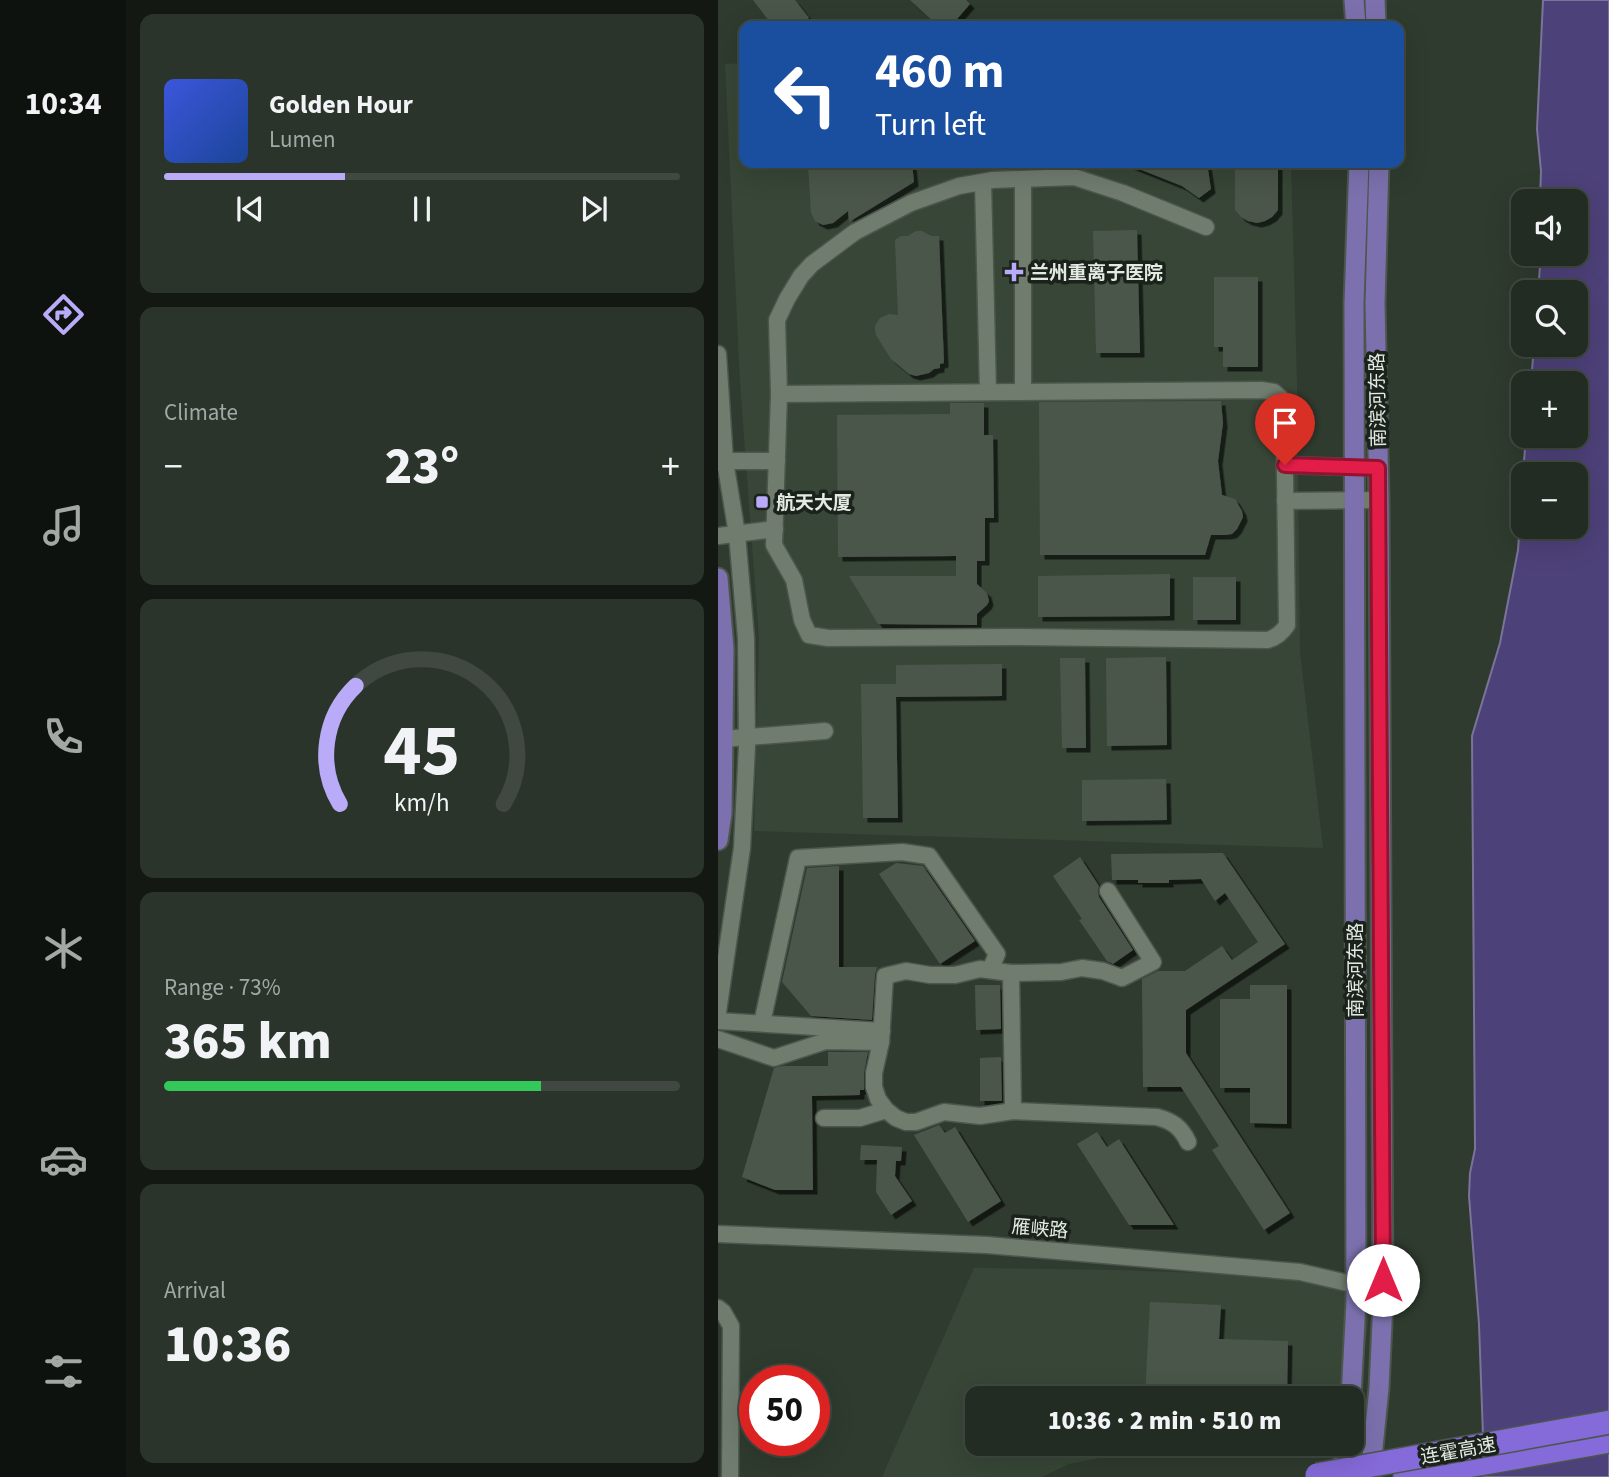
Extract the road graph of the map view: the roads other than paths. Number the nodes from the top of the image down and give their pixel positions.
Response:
1 (1354, 0) edge
2 (1375, 0) edge
3 (1356, 21) edge
4 (1377, 21) edge
5 (1359, 168) edge
6 (1379, 168) edge
7 (1023, 179) junction
8 (983, 182) junction
9 (1206, 227) dead end
10 (718, 354) edge
11 (988, 392) junction
12 (1023, 392) junction
13 (779, 394) junction
14 (777, 461) junction
15 (721, 462) edge
16 (1285, 465) junction
17 (1355, 467) junction
18 (1378, 468) junction
19 (1354, 500) junction
20 (1379, 500) junction
21 (1286, 501) junction
22 (775, 529) junction
23 (737, 534) junction
24 (718, 536) edge
25 (718, 578) edge
26 (746, 649) junction
27 (721, 650) edge
28 (825, 731) dead end
29 (747, 737) junction
30 (723, 739) junction
31 (718, 839) edge
32 (1108, 891) dead end
33 (990, 971) junction
34 (1011, 973) junction
35 (718, 1012) edge
36 (718, 1021) edge
37 (762, 1023) junction
38 (882, 1037) junction
39 (718, 1039) edge
40 (886, 1110) junction
41 (1013, 1111) junction
42 (824, 1118) dead end
43 (1188, 1142) dead end
44 (718, 1234) edge
45 (1356, 1258) junction
46 (1383, 1258) junction
47 (1356, 1285) junction
48 (718, 1308) edge
49 (1352, 1386) edge
50 (1609, 1422) edge
51 (1609, 1441) edge
52 (1345, 1456) edge
53 (1312, 1476) edge
54 (730, 1477) edge
55 (1342, 1477) edge
56 (1370, 1477) edge
57 (1405, 1477) edge

1 - 3 main road
2 - 4 main road
5 - 17 main road, 南滨河东路
6 - 18 main road, 南滨河东路
7 - 8 street
7 - 9 street
7 - 12 street
8 - 11 street
8 - 13 street
10 - 15 street
11 - 12 street
11 - 13 street
12 - 16 street
13 - 14 street
14 - 15 street
14 - 22 street
15 - 23 street
16 - 17 street
16 - 21 street
17 - 18 street
17 - 19 main road, 南滨河东路
18 - 20 main road, 南滨河东路
19 - 20 street
19 - 21 street
19 - 45 main road, 南滨河东路
20 - 46 main road, 南滨河东路
21 - 22 street
22 - 23 street
23 - 24 street
23 - 26 street
25 - 27 main road
26 - 27 street
26 - 29 street
27 - 30 main road
28 - 29 street
29 - 30 street
29 - 35 street
30 - 31 main road
32 - 34 street
33 - 34 street
33 - 37 street
33 - 38 street
34 - 41 street
36 - 37 street
37 - 38 street
38 - 39 street
38 - 40 street
40 - 41 street
40 - 42 street
41 - 43 street
44 - 47 street, 雁峡路
45 - 46 main road
45 - 47 main road, 南滨河东路
46 - 56 main road, 南滨河东路
47 - 49 main road, 南滨河东路
48 - 54 street
50 - 53 highway, 连霍高速, bridge
51 - 57 highway, 连霍高速
52 - 55 main road

